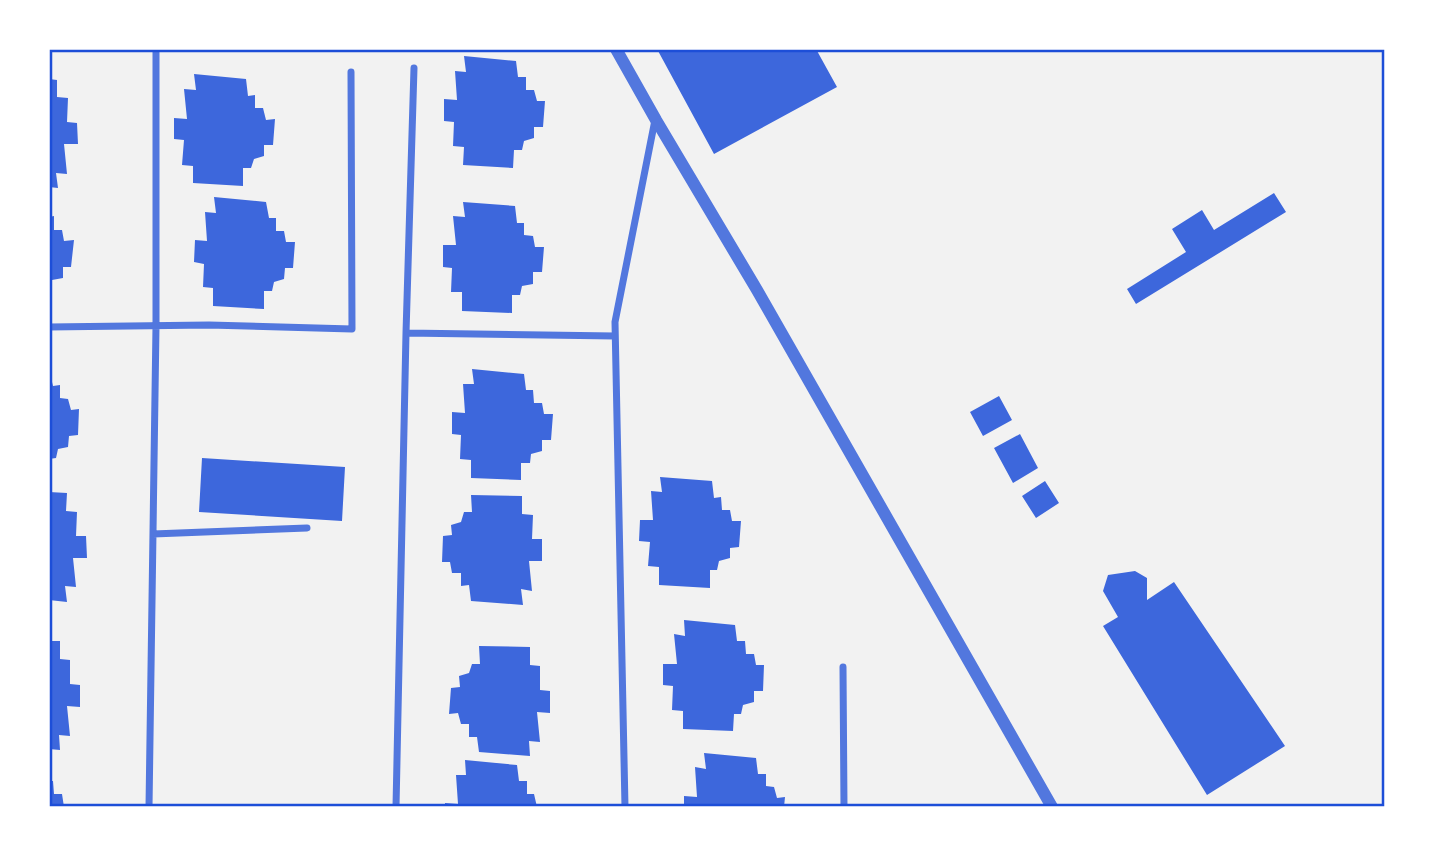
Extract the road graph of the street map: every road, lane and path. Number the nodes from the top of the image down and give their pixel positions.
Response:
1 (156, 49) edge
2 (617, 49) edge
3 (414, 68) dead end
4 (351, 72) dead end
5 (656, 120) junction
6 (156, 326) junction
7 (49, 327) edge
8 (406, 333) junction
9 (615, 337) junction
10 (307, 528) dead end
11 (153, 534) junction
12 (843, 667) dead end
13 (149, 807) edge
14 (396, 807) edge
15 (625, 807) edge
16 (844, 807) edge
17 (1052, 807) edge

1 - 6 street
2 - 5 street
3 - 8 street
4 - 6 street
5 - 9 street
5 - 17 street
6 - 7 street
6 - 11 street
8 - 9 street
8 - 14 street
9 - 15 street
10 - 11 street
11 - 13 street
12 - 16 street

